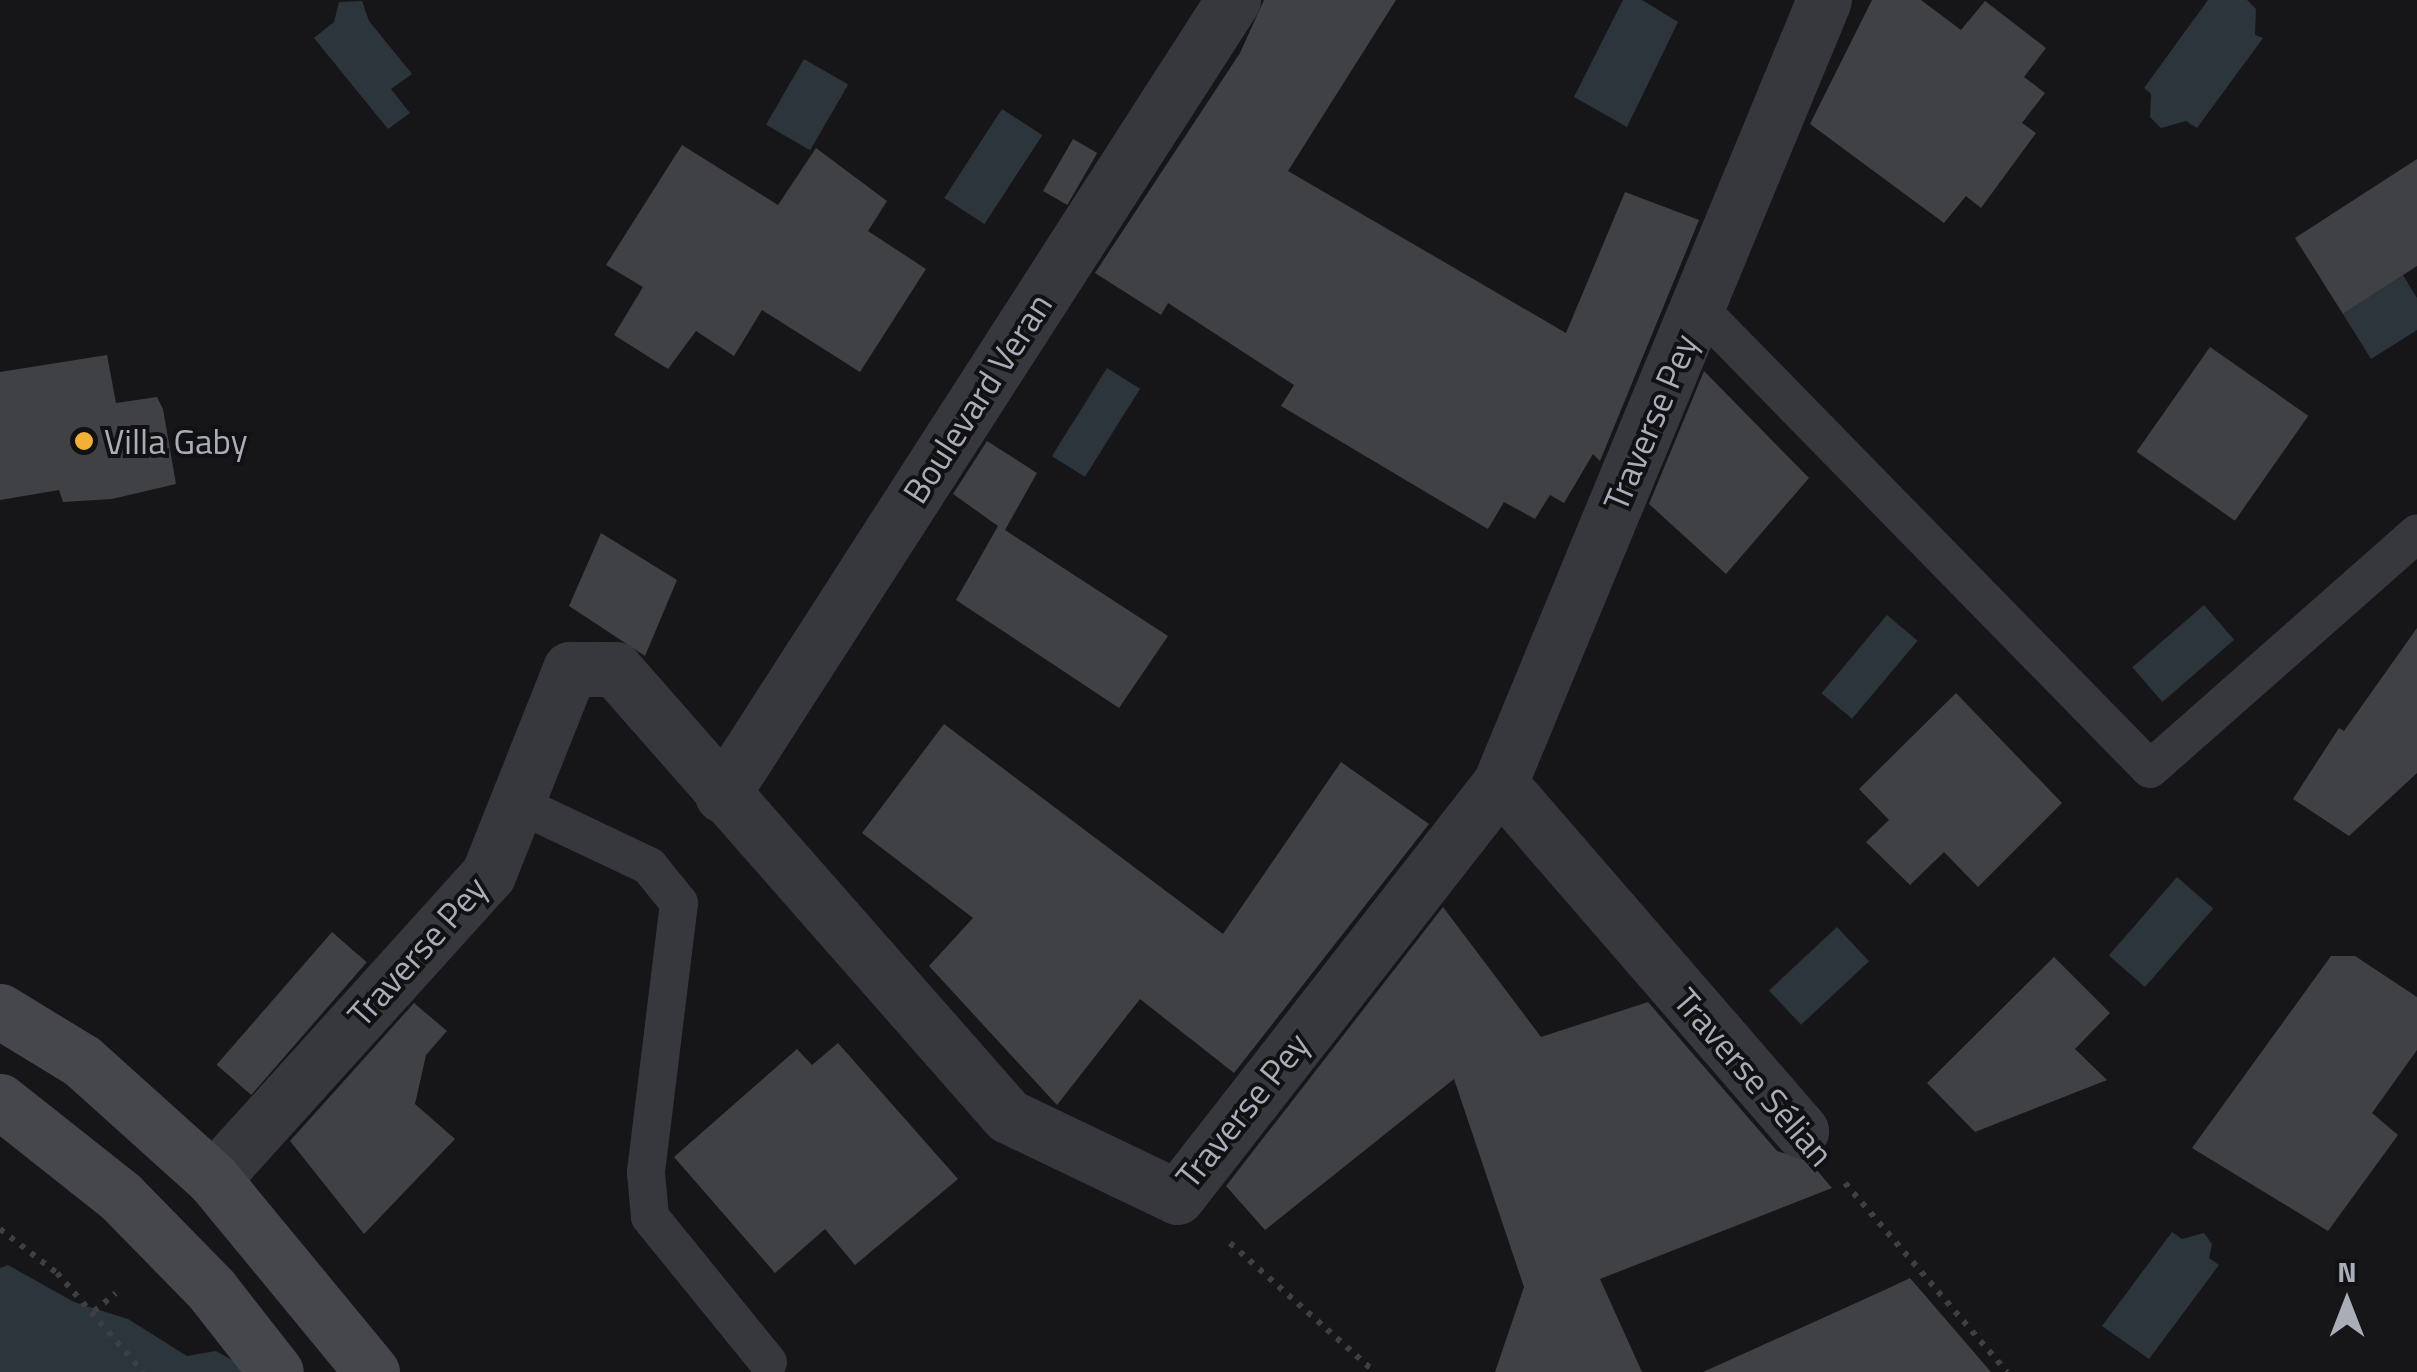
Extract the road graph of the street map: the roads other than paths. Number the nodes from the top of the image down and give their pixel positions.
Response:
1 (1233, 0) edge
2 (1824, 0) edge
3 (1698, 307) junction
4 (2417, 534) edge
5 (1500, 783) junction
6 (722, 795) junction
7 (516, 803) junction
8 (0, 1011) edge
9 (0, 1100) edge
10 (1800, 1131) road end
11 (213, 1178) junction
12 (768, 1362) dead end
13 (276, 1372) edge
14 (372, 1372) edge

1 - 6 street, Boulevard Veran
2 - 3 street, Traverse Pey
3 - 4 lane
3 - 5 street, Traverse Pey
5 - 6 street, Traverse Pey
5 - 10 street, Traverse Sélian
6 - 7 street, Traverse Pey
7 - 11 street, Traverse Pey
7 - 12 lane
8 - 11 main road
9 - 13 main road
11 - 14 main road

